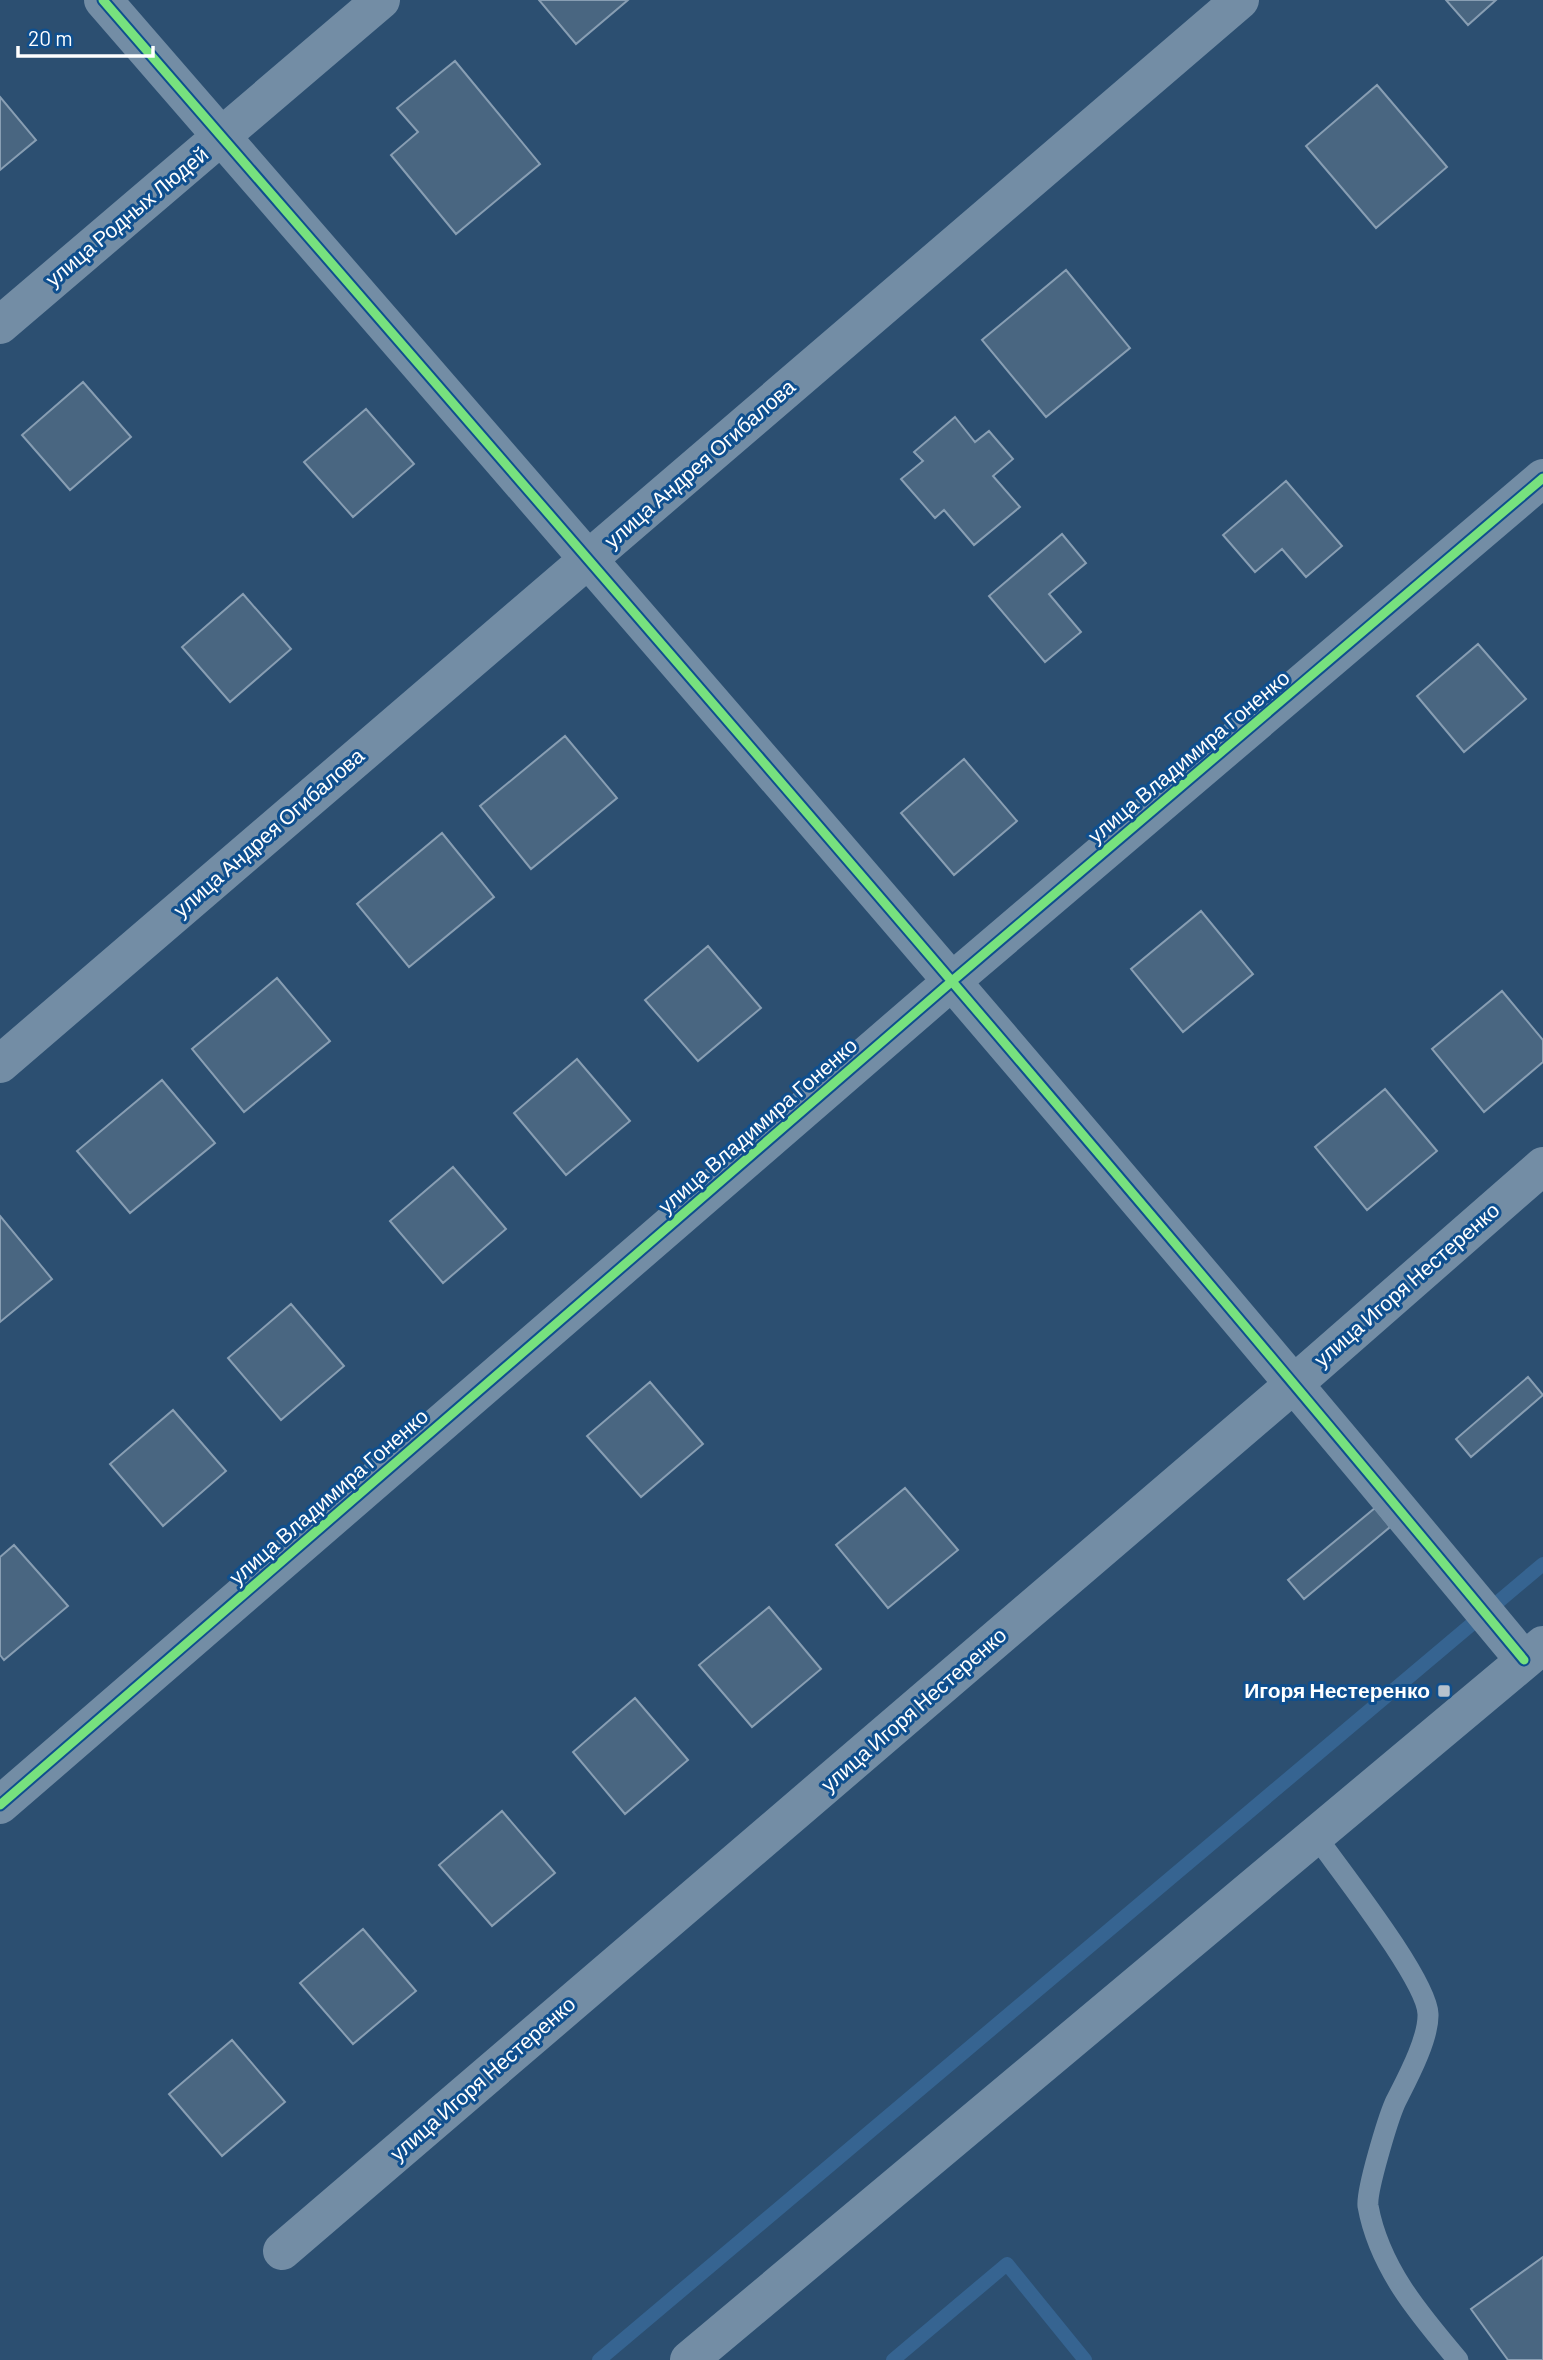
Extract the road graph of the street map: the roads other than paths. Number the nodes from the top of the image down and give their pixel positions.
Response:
1 (103, 0) edge
2 (381, 0) edge
3 (1240, 0) edge
4 (221, 136) junction
5 (0, 325) edge
6 (1543, 478) edge
7 (589, 559) junction
8 (951, 982) junction
9 (0, 1064) edge
10 (1543, 1166) edge
11 (1295, 1383) junction
12 (1534, 1652) edge
13 (0, 1805) edge
14 (1315, 1835) junction
15 (282, 2251) dead end
16 (689, 2360) edge
17 (1458, 2360) edge

1 - 4 street
2 - 4 street, улица Родных Людей
3 - 7 street, улица Андрея Огибалова
4 - 5 street, улица Родных Людей
4 - 7 street
6 - 8 street, улица Владимира Гоненко
7 - 8 street
7 - 9 street, улица Андрея Огибалова
8 - 11 street
8 - 13 street, улица Владимира Гоненко
10 - 11 street, улица Игоря Нестеренко
11 - 12 street
11 - 15 street, улица Игоря Нестеренко
12 - 14 street
14 - 16 street
14 - 17 lane

